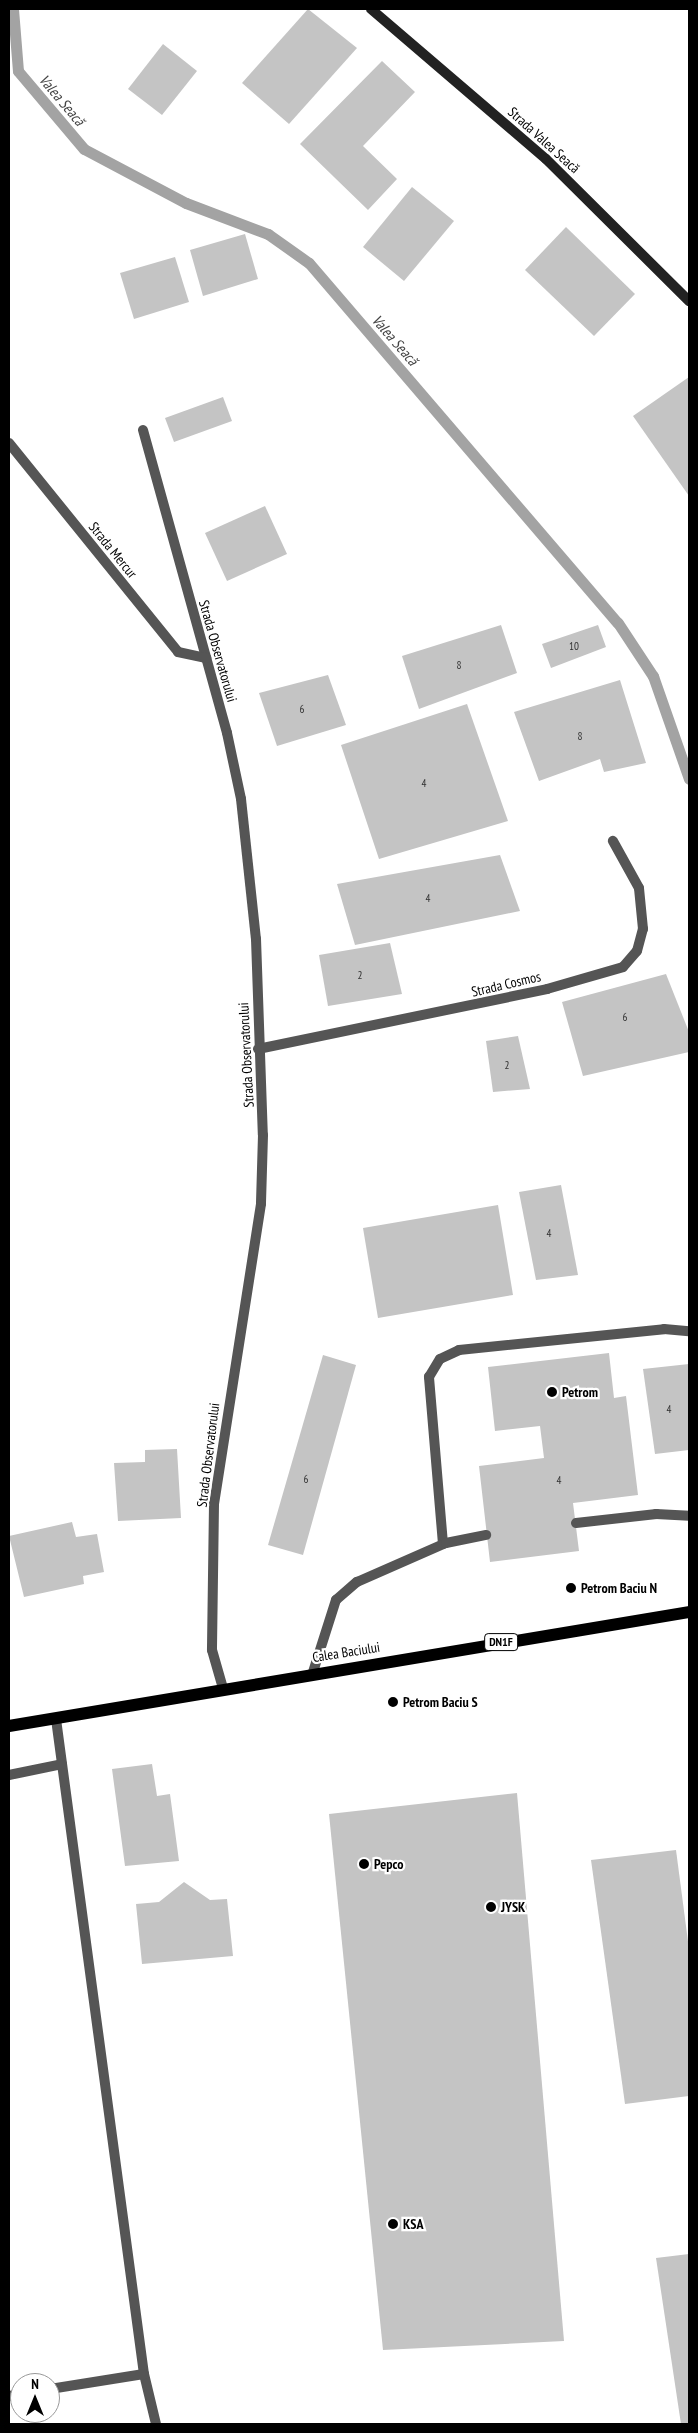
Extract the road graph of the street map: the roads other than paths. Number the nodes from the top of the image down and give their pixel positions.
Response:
1 (371, 9) edge
2 (689, 302) edge
3 (143, 430) dead end
4 (9, 443) edge
5 (206, 658) junction
6 (613, 841) dead end
7 (258, 1049) junction
8 (689, 1331) edge
9 (689, 1516) edge
10 (576, 1523) dead end
11 (486, 1535) dead end
12 (443, 1544) junction
13 (689, 1612) edge
14 (313, 1672) junction
15 (223, 1688) junction
16 (56, 1719) junction
17 (9, 1726) edge
18 (62, 1764) junction
19 (9, 1775) edge
20 (144, 2374) junction
21 (60, 2387) edge
22 (156, 2424) edge

1 - 2 main road, Strada Valea Seacă
3 - 5 street, Strada Observatorului
4 - 5 street, Strada Mercur
5 - 7 street, Strada Observatorului
6 - 7 street, Strada Cosmos
7 - 15 street, Strada Observatorului
8 - 12 street
9 - 10 street
11 - 12 street
12 - 14 street
13 - 14 main road, Calea Baciului / DN1F
14 - 15 main road, Calea Baciului / DN1F
15 - 16 main road, Calea Baciului / DN1F
16 - 17 main road, Calea Baciului / DN1F
16 - 18 street
18 - 19 street
18 - 20 street
20 - 21 street
20 - 22 street

